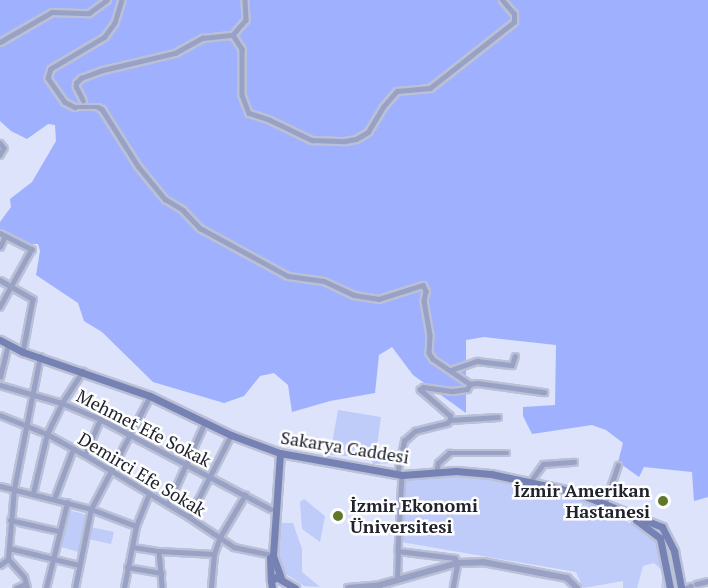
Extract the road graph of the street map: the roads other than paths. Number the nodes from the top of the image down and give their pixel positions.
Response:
1 (107, 0) edge
2 (122, 0) edge
3 (245, 0) edge
4 (502, 0) edge
5 (233, 35) junction
6 (0, 42) edge
7 (83, 101) dead end
8 (0, 143) edge
9 (0, 155) edge
10 (0, 233) edge
11 (5, 236) junction
12 (0, 247) edge
13 (0, 280) edge
14 (11, 286) junction
15 (0, 307) edge
16 (0, 340) edge
17 (8, 345) junction
18 (23, 352) junction
19 (515, 356) dead end
20 (40, 357) junction
21 (451, 370) junction
22 (83, 371) junction
23 (0, 377) edge
24 (470, 384) junction
25 (0, 385) edge
26 (544, 392) dead end
27 (32, 394) junction
28 (150, 396) junction
29 (62, 403) junction
30 (0, 415) edge
31 (498, 417) dead end
32 (100, 419) junction
33 (450, 420) junction
34 (205, 421) junction
35 (26, 424) junction
36 (47, 434) junction
37 (231, 435) junction
38 (130, 436) junction
39 (73, 449) junction
40 (280, 453) junction
41 (507, 453) dead end
42 (85, 455) junction
43 (574, 462) dead end
44 (185, 465) junction
45 (618, 465) dead end
46 (111, 471) junction
47 (436, 472) junction
48 (400, 474) junction
49 (210, 477) junction
50 (530, 482) junction
51 (0, 486) edge
52 (14, 489) junction
53 (33, 493) junction
54 (149, 493) junction
55 (245, 495) junction
56 (54, 499) junction
57 (67, 503) junction
58 (168, 504) junction
59 (604, 505) junction
60 (91, 509) junction
61 (271, 509) dead end
62 (628, 515) junction
63 (189, 517) junction
64 (10, 520) junction
65 (136, 526) junction
66 (59, 531) junction
67 (220, 537) junction
68 (133, 546) junction
69 (9, 548) junction
70 (398, 550) junction
71 (159, 551) junction
72 (214, 554) junction
73 (272, 555) junction
74 (52, 558) junction
75 (8, 560) junction
76 (458, 563) junction
77 (0, 565) edge
78 (79, 565) junction
79 (127, 567) junction
80 (161, 573) junction
81 (397, 580) junction
82 (708, 581) edge
83 (282, 582) edge
84 (270, 585) edge
85 (26, 586) edge
86 (691, 586) edge
87 (16, 588) edge
88 (46, 588) edge
89 (75, 588) edge
90 (124, 588) edge
91 (162, 588) edge
92 (211, 588) edge
93 (295, 588) edge
94 (348, 588) edge
95 (453, 588) edge
96 (578, 588) edge
97 (670, 588) edge
98 (681, 588) edge

1 - 6 street
2 - 21 street
3 - 5 street
4 - 5 street
5 - 7 street
8 - 9 street
10 - 11 street
11 - 12 street
11 - 14 street
13 - 14 street
14 - 15 street
14 - 18 street
16 - 17 main road, Sakarya Caddesi
17 - 18 main road, Sakarya Caddesi
17 - 23 street
18 - 20 main road, Sakarya Caddesi
19 - 21 street
20 - 22 main road, Sakarya Caddesi
20 - 27 street
21 - 24 street
22 - 28 main road, Sakarya Caddesi
22 - 29 street
24 - 26 street
24 - 33 street
25 - 27 street, Mehmet Efe Sokak
27 - 29 street, Mehmet Efe Sokak
27 - 35 street
28 - 34 main road, Sakarya Caddesi
28 - 38 street
29 - 32 street, Mehmet Efe Sokak
29 - 36 street
30 - 35 street, Demirci Efe Sokak
31 - 33 street
32 - 38 street, Mehmet Efe Sokak
32 - 42 street
33 - 48 street
34 - 37 main road, Sakarya Caddesi
34 - 44 street
35 - 36 street, Demirci Efe Sokak
35 - 52 street
36 - 39 street, Demirci Efe Sokak
36 - 53 street
37 - 40 main road, Sakarya Caddesi
37 - 49 street
38 - 44 street, Mehmet Efe Sokak
38 - 46 street
39 - 42 street, Demirci Efe Sokak
39 - 56 street
40 - 48 main road, Sakarya Caddesi
40 - 73 main road
41 - 47 street
42 - 46 street, Demirci Efe Sokak
43 - 50 street
44 - 49 street, Mehmet Efe Sokak
44 - 58 street
45 - 59 street
46 - 54 street, Demirci Efe Sokak
46 - 60 street
47 - 48 main road, Sakarya Caddesi
47 - 50 main road, Sakarya Caddesi
48 - 70 street
49 - 55 street, Mehmet Efe Sokak
49 - 63 street
50 - 59 main road, Sakarya Caddesi
51 - 52 street
52 - 53 street
52 - 64 street
53 - 56 street
54 - 58 street, Demirci Efe Sokak
54 - 65 street
55 - 61 street, Mehmet Efe Sokak
55 - 67 street
56 - 57 street
57 - 60 street
57 - 66 street
58 - 63 street, Demirci Efe Sokak
59 - 62 main road, Sakarya Caddesi
60 - 65 street
60 - 78 street
62 - 97 main road, Sakarya Caddesi
62 - 98 main road, Sakarya Caddesi
63 - 67 street, Demirci Efe Sokak
64 - 66 street
64 - 69 street
65 - 68 street
66 - 74 street
67 - 72 street
67 - 73 street, Demirci Efe Sokak
68 - 71 street
68 - 79 street
69 - 74 street
69 - 75 street
70 - 76 street
70 - 81 street
71 - 72 street
71 - 80 street
72 - 92 street
73 - 83 main road
73 - 84 main road
74 - 78 street
74 - 88 street
75 - 77 street
75 - 85 street
76 - 81 street
76 - 95 street
76 - 96 street
78 - 89 street
79 - 80 street
79 - 90 street
80 - 91 street
81 - 94 street
82 - 86 street
83 - 84 main road
83 - 93 main road
85 - 87 street

